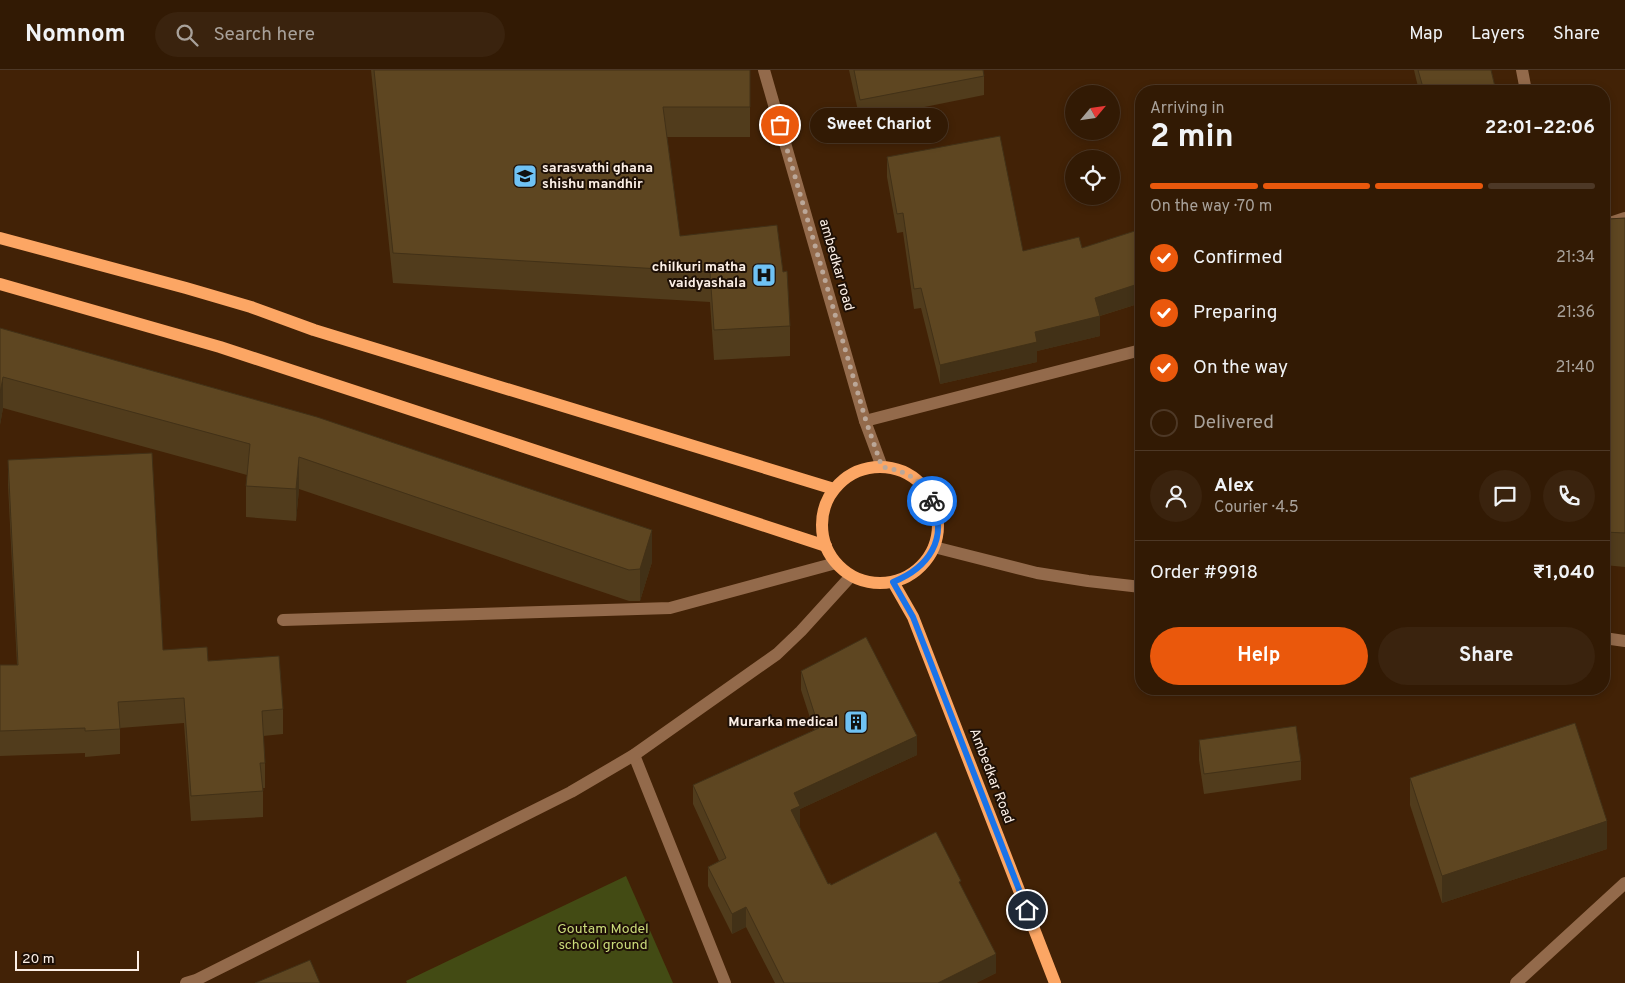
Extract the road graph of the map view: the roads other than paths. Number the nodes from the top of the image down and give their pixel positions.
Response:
1 (764, 70) edge
2 (1522, 70) edge
3 (1525, 85) edge
4 (1625, 218) edge
5 (1610, 223) edge
6 (0, 238) edge
7 (0, 284) edge
8 (1135, 352) edge
9 (866, 421) junction
10 (882, 467) junction
11 (834, 489) junction
12 (826, 546) junction
13 (934, 547) junction
14 (836, 563) junction
15 (851, 576) junction
16 (893, 582) junction
17 (1135, 586) edge
18 (283, 620) dead end
19 (1610, 639) edge
20 (1625, 641) edge
21 (634, 755) junction
22 (1625, 883) edge
23 (186, 983) edge
24 (725, 983) edge
25 (1056, 983) edge
26 (1516, 983) edge

1 - 9 street, ambedkar road
2 - 3 street
4 - 5 street
6 - 11 main road
7 - 12 main road
8 - 9 street
9 - 10 street, ambedkar road
10 - 11 main road
10 - 13 main road
11 - 12 main road
12 - 14 main road
13 - 16 main road
13 - 17 street
14 - 15 main road
14 - 18 street
15 - 16 main road
15 - 21 street
16 - 25 main road, Ambedkar Road
19 - 20 street
21 - 23 street
21 - 24 street
22 - 26 street

